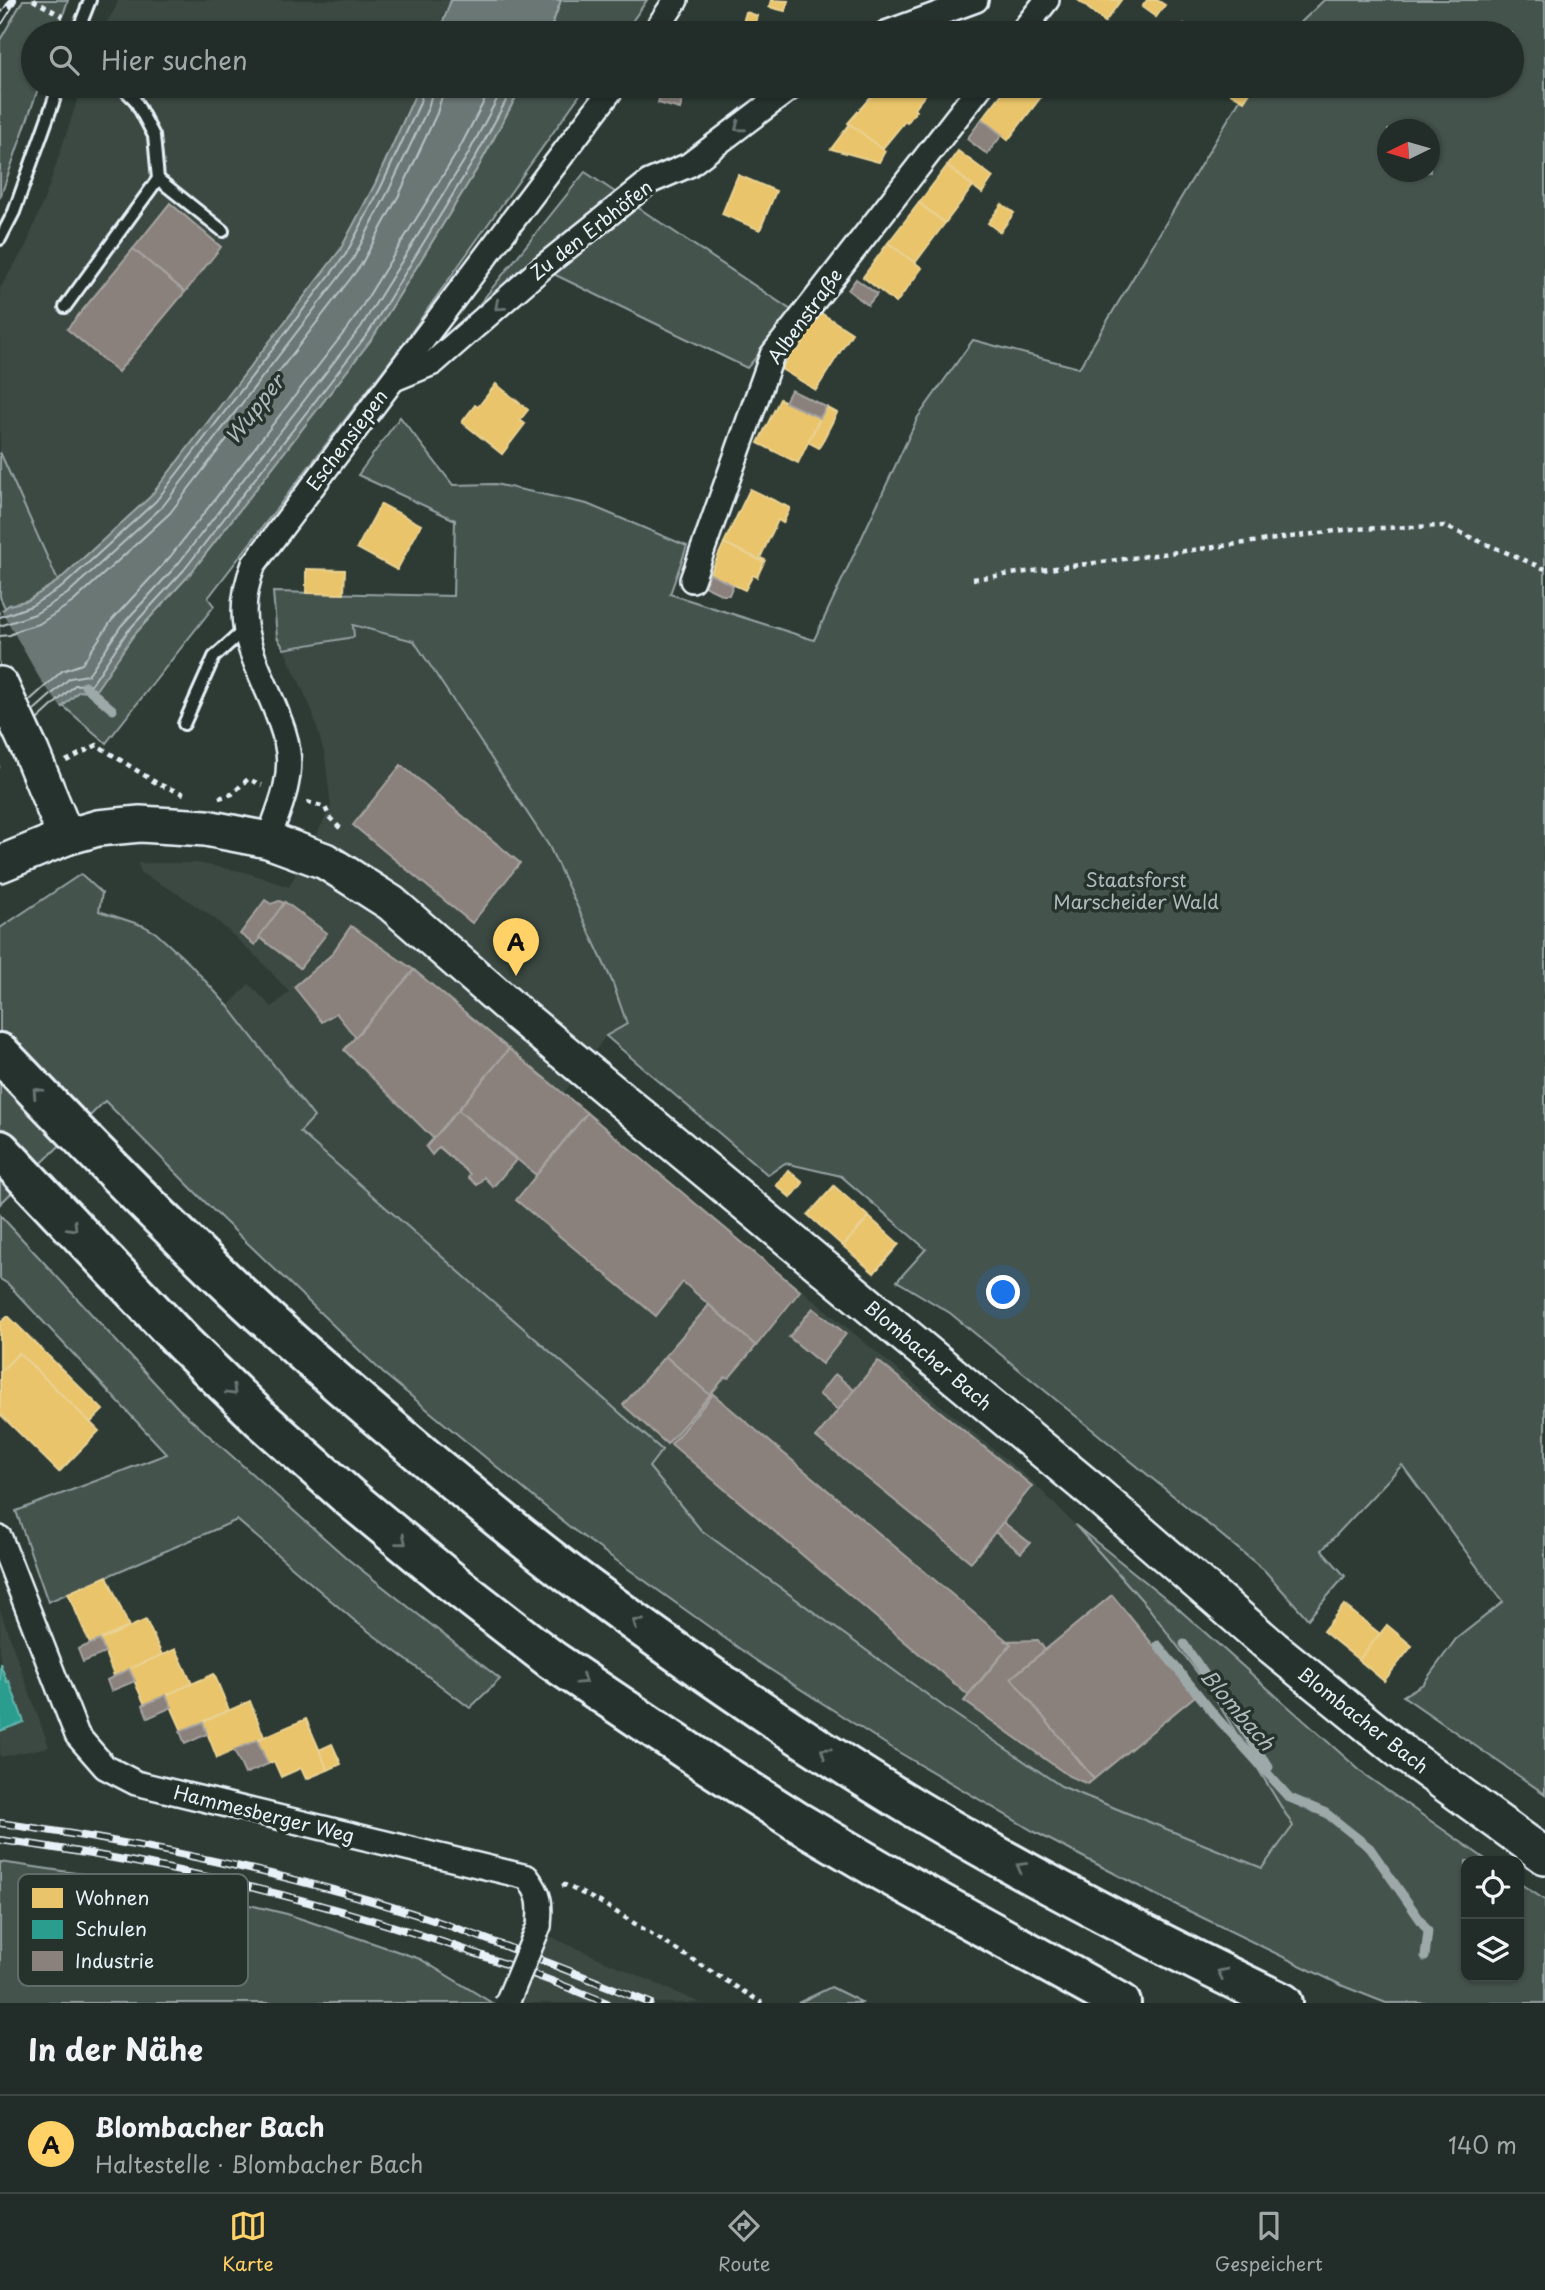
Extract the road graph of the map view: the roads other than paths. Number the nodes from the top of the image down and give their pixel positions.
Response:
1 (90, 0) edge
2 (676, 0) edge
3 (975, 0) edge
4 (1047, 0) edge
5 (82, 21) edge
6 (662, 21) edge
7 (918, 21) edge
8 (1030, 21) edge
9 (55, 98) edge
10 (133, 98) edge
11 (605, 98) edge
12 (777, 98) edge
13 (972, 98) edge
14 (158, 179) junction
15 (223, 231) dead end
16 (0, 239) edge
17 (65, 307) dead end
18 (394, 379) junction
19 (692, 580) dead end
20 (244, 630) junction
21 (0, 685) edge
22 (184, 724) dead end
23 (66, 837) junction
24 (268, 840) junction
25 (0, 864) edge
26 (0, 1053) edge
27 (0, 1150) edge
28 (2, 1547) edge
29 (1545, 1856) edge
30 (507, 2003) edge
31 (1121, 2003) edge
32 (1283, 2003) edge

1 - 5 lane
2 - 6 street
3 - 7 street
4 - 8 street
9 - 16 lane
10 - 14 lane
11 - 18 street, Eschensiepen
12 -> 18 street, Zu den Erbhöfen
13 - 19 street, Albenstraße
14 - 15 lane
14 - 17 lane
18 - 20 street, Eschensiepen
20 - 22 lane
20 - 24 street, Eschensiepen
21 - 23 main road
23 - 24 main road, Blombacher Bach
23 - 25 main road, Blombacher Bach
24 - 29 main road, Blombacher Bach
32 -> 26 highway
27 -> 31 highway
28 - 30 street, Hammesberger Weg, bridge

